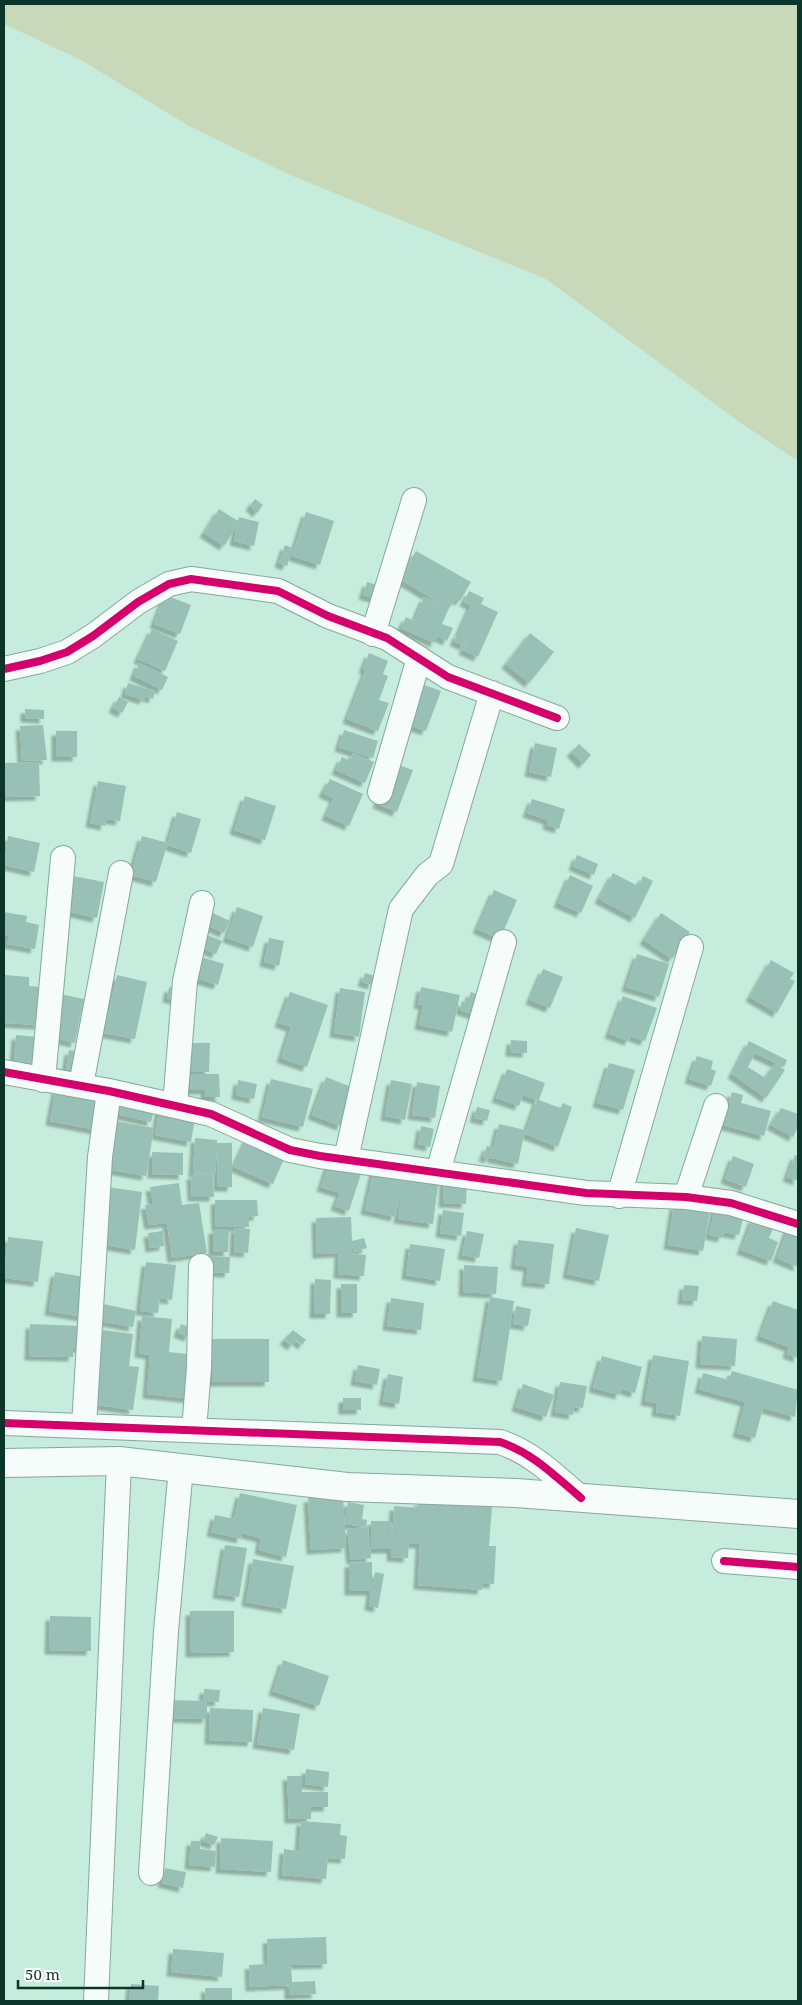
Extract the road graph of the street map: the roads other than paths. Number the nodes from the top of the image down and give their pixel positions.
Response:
1 (414, 500) dead end
2 (373, 634) junction
3 (419, 658) junction
4 (4, 669) edge
5 (492, 692) junction
6 (557, 718) dead end
7 (380, 792) dead end
8 (63, 858) dead end
9 (121, 874) dead end
10 (202, 903) dead end
11 (504, 942) dead end
12 (691, 947) dead end
13 (4, 1072) edge
14 (43, 1080) junction
15 (81, 1085) junction
16 (109, 1090) junction
17 (175, 1105) junction
18 (716, 1106) dead end
19 (346, 1159) junction
20 (438, 1172) junction
21 (619, 1196) junction
22 (686, 1197) junction
23 (798, 1224) edge
24 (201, 1266) dead end
25 (4, 1423) edge
26 (84, 1426) junction
27 (194, 1430) junction
28 (119, 1461) junction
29 (4, 1463) edge
30 (181, 1468) junction
31 (581, 1498) junction
32 (798, 1514) edge
33 (724, 1561) dead end
34 (798, 1567) edge
35 (151, 1873) dead end
36 (96, 2001) edge

1 - 2 street
2 - 3 street
2 - 4 street
3 - 5 street
3 - 7 street
5 - 6 street
5 - 19 street
8 - 14 street
9 - 15 street
10 - 17 street
11 - 20 street
12 - 21 street
13 - 14 street
14 - 15 street
15 - 16 street
16 - 17 street
16 - 26 street
17 - 19 street
18 - 22 street
19 - 20 street
20 - 21 street
21 - 22 street
22 - 23 street
24 - 27 street
25 - 26 street
26 - 27 street
27 - 31 street
28 - 29 main road
28 - 30 main road
28 - 36 street
30 - 31 main road
30 - 35 street
31 - 32 main road
33 - 34 street

